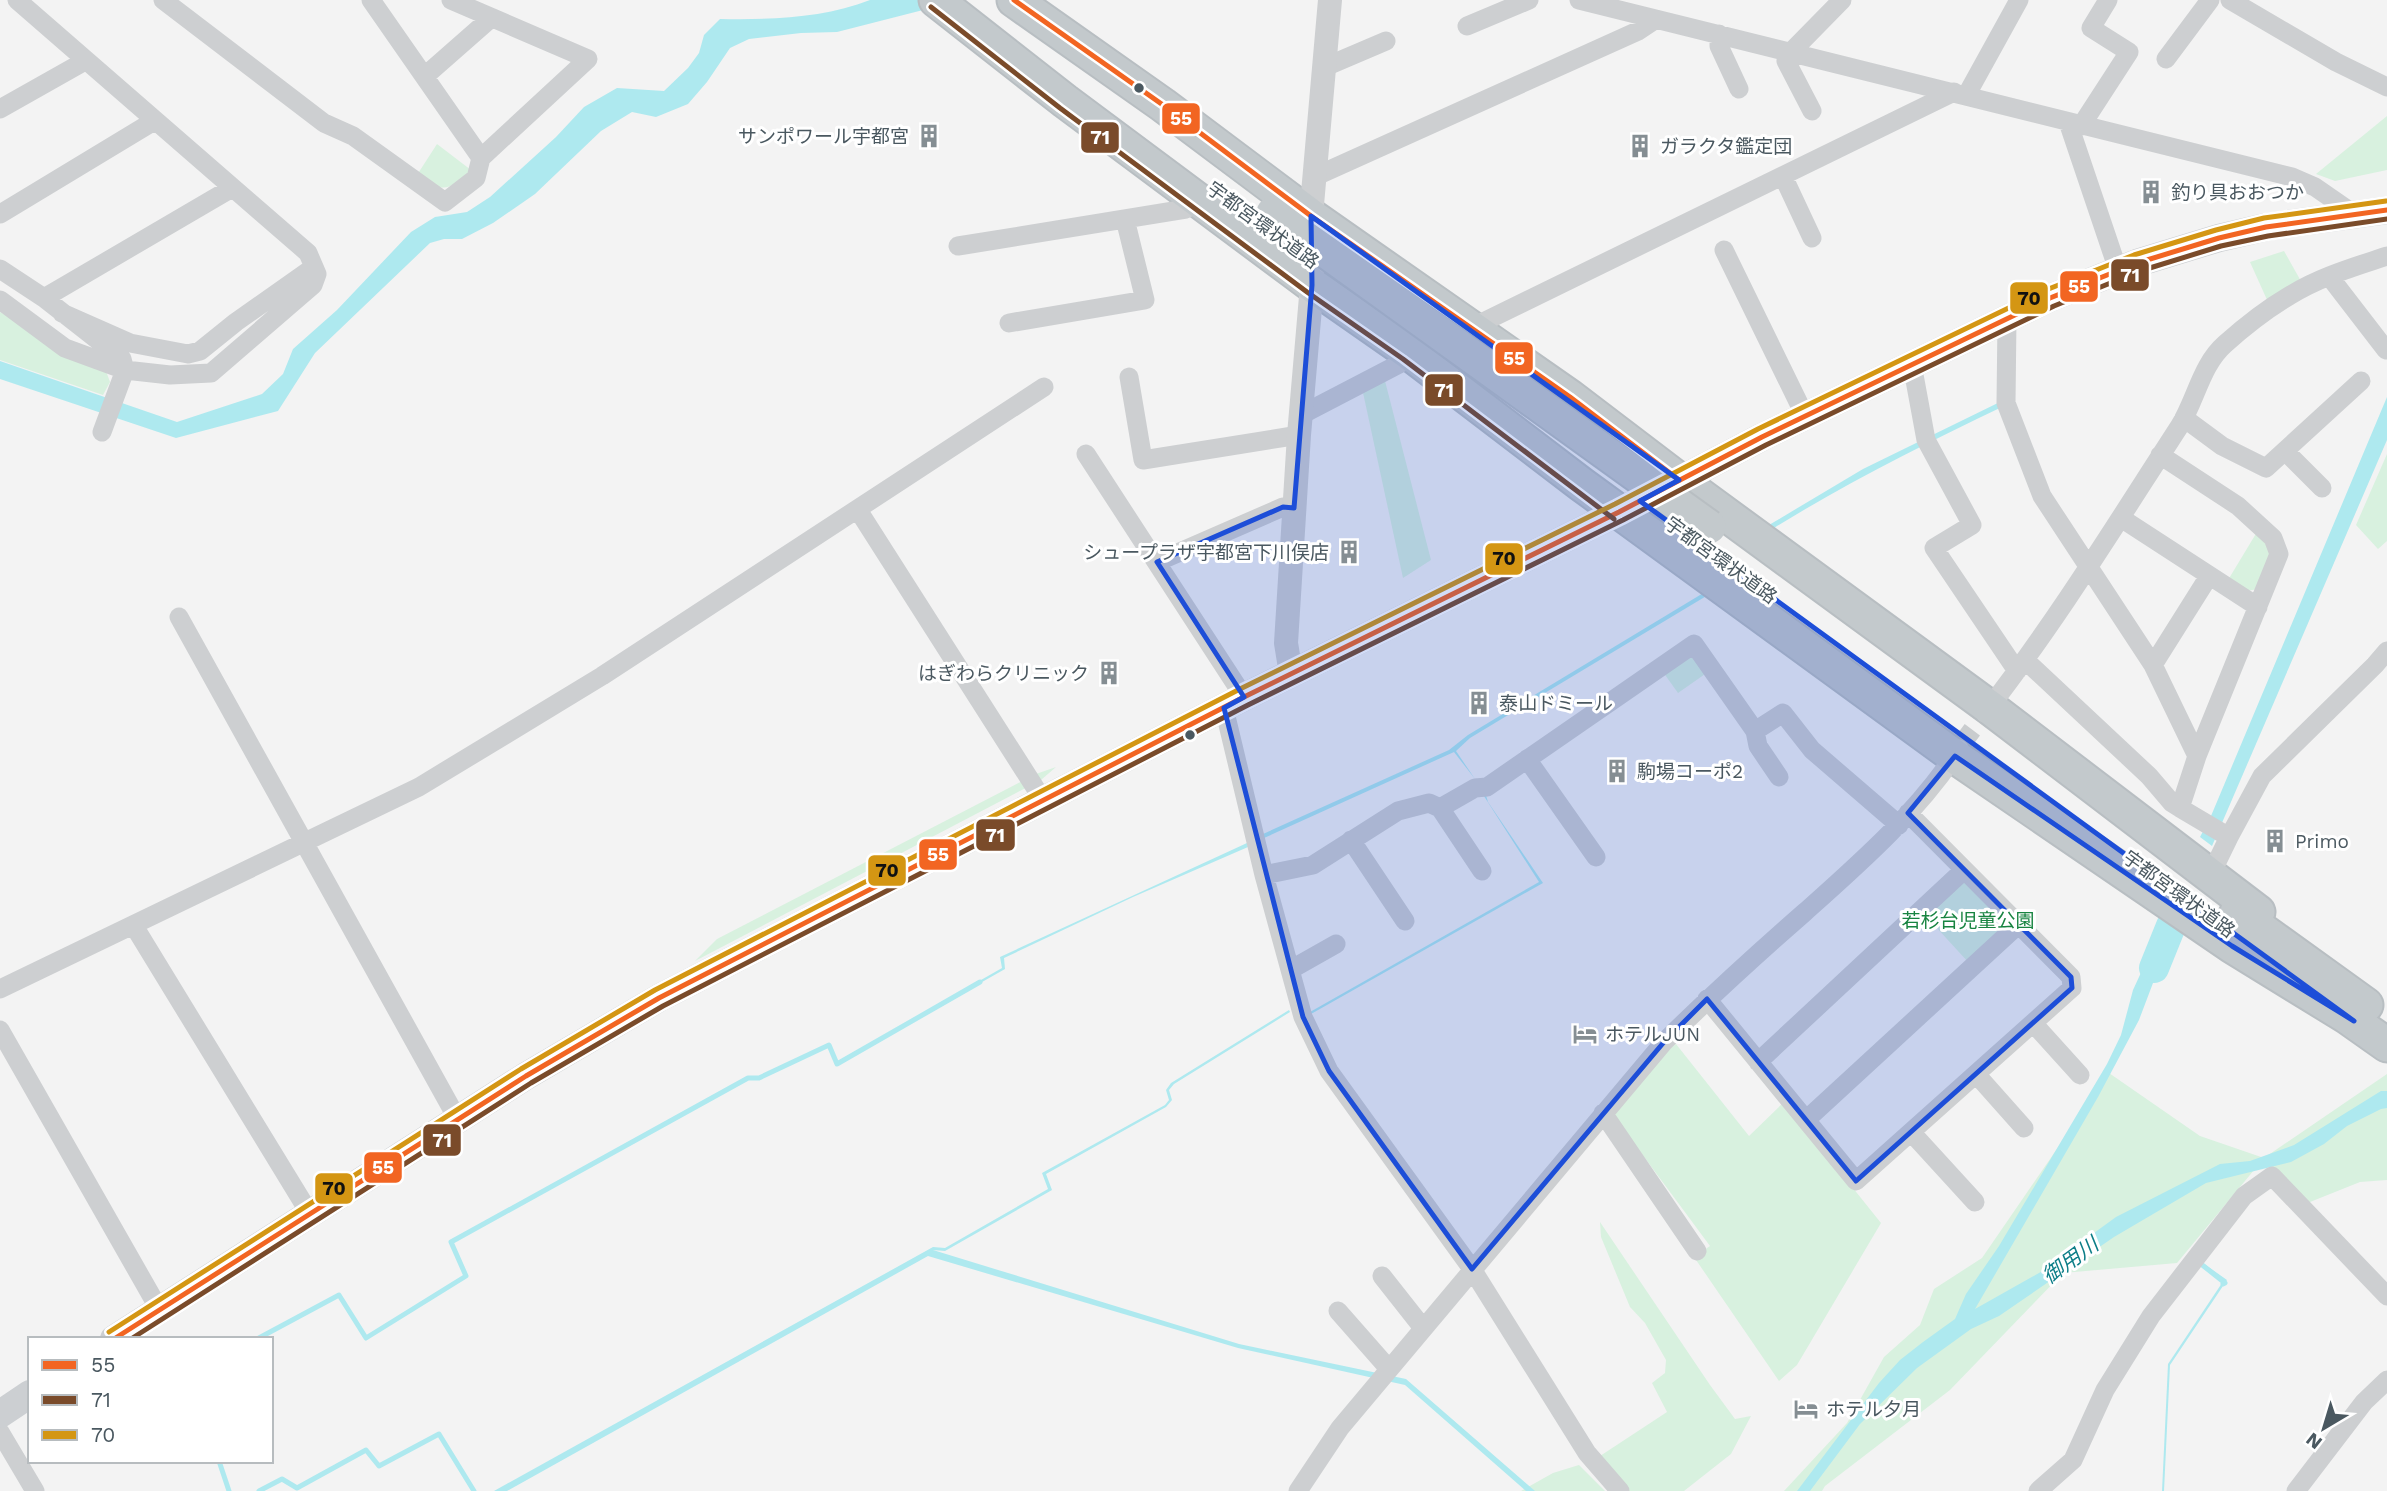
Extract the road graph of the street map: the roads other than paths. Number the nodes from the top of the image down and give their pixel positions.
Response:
1 (17, 0) edge
2 (163, 0) edge
3 (371, 0) edge
4 (451, 0) edge
5 (936, 0) edge
6 (952, 0) edge
7 (986, 0) edge
8 (1014, 0) edge
9 (1330, 0) edge
10 (1529, 0) edge
11 (1579, 0) edge
12 (1842, 0) edge
13 (2019, 0) edge
14 (2108, 0) edge
15 (2210, 0) edge
16 (2230, 0) edge
17 (491, 18) junction
18 (1656, 19) junction
19 (1467, 26) dead end
20 (1719, 34) junction
21 (1386, 41) dead end
22 (1791, 52) junction
23 (2165, 59) dead end
24 (85, 61) junction
25 (1325, 67) junction
26 (425, 76) junction
27 (2385, 83) edge
28 (1739, 89) dead end
29 (1960, 94) junction
30 (0, 109) edge
31 (1812, 111) dead end
32 (154, 121) junction
33 (2075, 124) junction
34 (481, 158) junction
35 (1783, 176) junction
36 (1314, 177) junction
37 (232, 188) junction
38 (1195, 197) junction
39 (2387, 210) edge
40 (0, 214) edge
41 (2354, 214) junction
42 (1311, 216) junction
43 (1125, 219) junction
44 (1268, 219) junction
45 (1812, 237) dead end
46 (958, 246) dead end
47 (1724, 250) dead end
48 (2387, 256) edge
49 (314, 267) junction
50 (0, 270) edge
51 (2118, 270) junction
52 (2329, 276) junction
53 (1312, 285) junction
54 (44, 298) junction
55 (0, 300) edge
56 (62, 313) junction
57 (2007, 318) junction
58 (1009, 323) dead end
59 (1471, 328) junction
60 (2386, 350) edge
61 (1408, 352) junction
62 (1912, 364) junction
63 (125, 370) junction
64 (1129, 377) dead end
65 (2361, 381) dead end
66 (1044, 387) dead end
67 (1805, 416) junction
68 (2184, 418) junction
69 (1300, 425) junction
70 (102, 432) dead end
71 (2285, 451) junction
72 (1086, 454) dead end
73 (2161, 455) junction
74 (1679, 480) junction
75 (2322, 488) dead end
76 (1294, 508) junction
77 (858, 510) junction
78 (1619, 512) junction
79 (2121, 518) junction
80 (1702, 534) junction
81 (1157, 562) junction
82 (2088, 568) junction
83 (2209, 576) junction
84 (2258, 607) junction
85 (179, 617) dead end
86 (2387, 651) edge
87 (2153, 665) junction
88 (2021, 666) junction
89 (1291, 674) junction
90 (1234, 702) junction
91 (1987, 711) junction
92 (1755, 731) junction
93 (1958, 751) junction
94 (2197, 756) junction
95 (1527, 759) junction
96 (1779, 777) dead end
97 (1043, 800) junction
98 (1440, 808) junction
99 (2180, 808) junction
100 (1903, 819) junction
101 (2218, 831) junction
102 (1351, 841) junction
103 (304, 843) junction
104 (1596, 857) dead end
105 (1964, 870) junction
106 (1482, 871) dead end
107 (1264, 875) junction
108 (2210, 876) junction
109 (1405, 921) dead end
110 (2253, 923) junction
111 (2019, 924) junction
112 (134, 926) junction
113 (1336, 944) dead end
114 (1290, 970) junction
115 (0, 989) edge
116 (1707, 999) junction
117 (2387, 1020) edge
118 (2354, 1021) junction
119 (2033, 1023) junction
120 (0, 1030) edge
121 (2387, 1045) edge
122 (1758, 1062) junction
123 (1976, 1074) junction
124 (2080, 1074) dead end
125 (1602, 1113) junction
126 (458, 1120) junction
127 (1806, 1120) junction
128 (2025, 1128) dead end
129 (1911, 1132) junction
130 (1975, 1202) dead end
131 (310, 1213) junction
132 (1696, 1251) dead end
133 (1472, 1269) junction
134 (1382, 1276) dead end
135 (2387, 1296) edge
136 (159, 1309) junction
137 (1338, 1311) dead end
138 (1423, 1328) junction
139 (117, 1337) edge
140 (1390, 1368) junction
141 (2387, 1380) edge
142 (28, 1395) edge
143 (0, 1414) edge
144 (0, 1432) edge
145 (35, 1491) edge
146 (1298, 1491) edge
147 (1620, 1491) edge
148 (2038, 1491) edge
149 (2296, 1491) edge

1 - 24 street
2 - 34 street
3 - 26 street
4 - 17 street
5 - 38 highway
6 - 44 highway, 宇都宮環状道路
7 - 44 highway, 宇都宮環状道路
8 - 42 highway
9 - 25 street
10 - 19 street
11 - 18 street
12 - 22 street
13 - 29 street
14 - 33 street
15 - 23 street
16 - 27 street
17 - 26 street
17 - 34 street
18 - 20 street
18 - 36 street
20 - 22 street
20 - 28 street
21 - 25 street
22 - 29 street
22 - 31 street
24 - 30 street
24 - 32 street
25 - 36 street
26 - 34 street
29 - 33 street
29 - 35 street
32 - 37 street
32 - 40 street
33 - 41 street
33 - 51 street
35 - 45 street
35 - 59 street
36 - 42 street
37 - 49 street
37 - 54 street
38 - 43 street
38 - 53 highway
39 - 41 main road
41 - 51 main road
42 - 53 street
42 - 59 highway
43 - 46 street
43 - 58 street
44 - 80 highway, 宇都宮環状道路
47 - 67 street
48 - 52 street
49 - 56 street
49 - 63 street
50 - 54 street
51 - 57 main road
52 - 60 street
52 - 68 street
53 - 61 highway
53 - 69 street
54 - 56 street
55 - 63 street
56 - 63 street
57 - 62 main road
57 - 82 street
59 - 74 highway
61 - 69 street
61 - 78 highway
62 - 67 main road
62 - 88 street
63 - 70 street
64 - 69 street
65 - 71 street
66 - 77 street
67 - 74 main road
68 - 71 street
68 - 73 street
69 - 76 street
71 - 75 street
72 - 81 street
73 - 79 street
73 - 84 street
74 - 78 main road
74 - 91 highway
76 - 81 street
76 - 89 street
77 - 97 street
77 - 103 street
78 - 89 main road
78 - 93 highway
79 - 82 street
79 - 83 street
80 - 110 highway, 宇都宮環状道路
80 - 118 highway, 宇都宮環状道路
81 - 90 street
82 - 87 street
82 - 88 street
83 - 84 street
83 - 87 street
84 - 94 street
85 - 103 street
86 - 101 street
87 - 94 street
88 - 91 street
88 - 99 street
89 - 90 main road
90 - 97 main road
90 - 107 street
91 - 108 highway
92 - 95 street
92 - 96 street
92 - 100 street
93 - 100 street
93 - 118 highway
94 - 99 street
95 - 98 street
95 - 104 street
97 - 126 main road
98 - 102 street
98 - 106 street
99 - 101 street
100 - 105 street
100 - 116 street
101 - 108 street
102 - 107 street
102 - 109 street
103 - 112 street
103 - 126 street
105 - 111 street
105 - 122 street
107 - 114 street
108 - 110 highway
110 - 117 highway, 宇都宮環状道路
111 - 119 street
111 - 127 street
112 - 115 street
112 - 131 street
113 - 114 street
114 - 133 street
116 - 122 street
116 - 125 street
118 - 121 highway, 宇都宮環状道路
119 - 123 street
119 - 124 street
120 - 136 street
122 - 127 street
123 - 128 street
123 - 129 street
125 - 132 street
125 - 133 street
126 - 131 main road
127 - 129 street
129 - 130 street
131 - 136 main road
133 - 138 street
133 - 147 street
134 - 138 street
135 - 148 street
136 - 139 main road
137 - 140 street
138 - 140 street
140 - 146 street
141 - 149 street
142 - 143 main road
144 - 145 street

